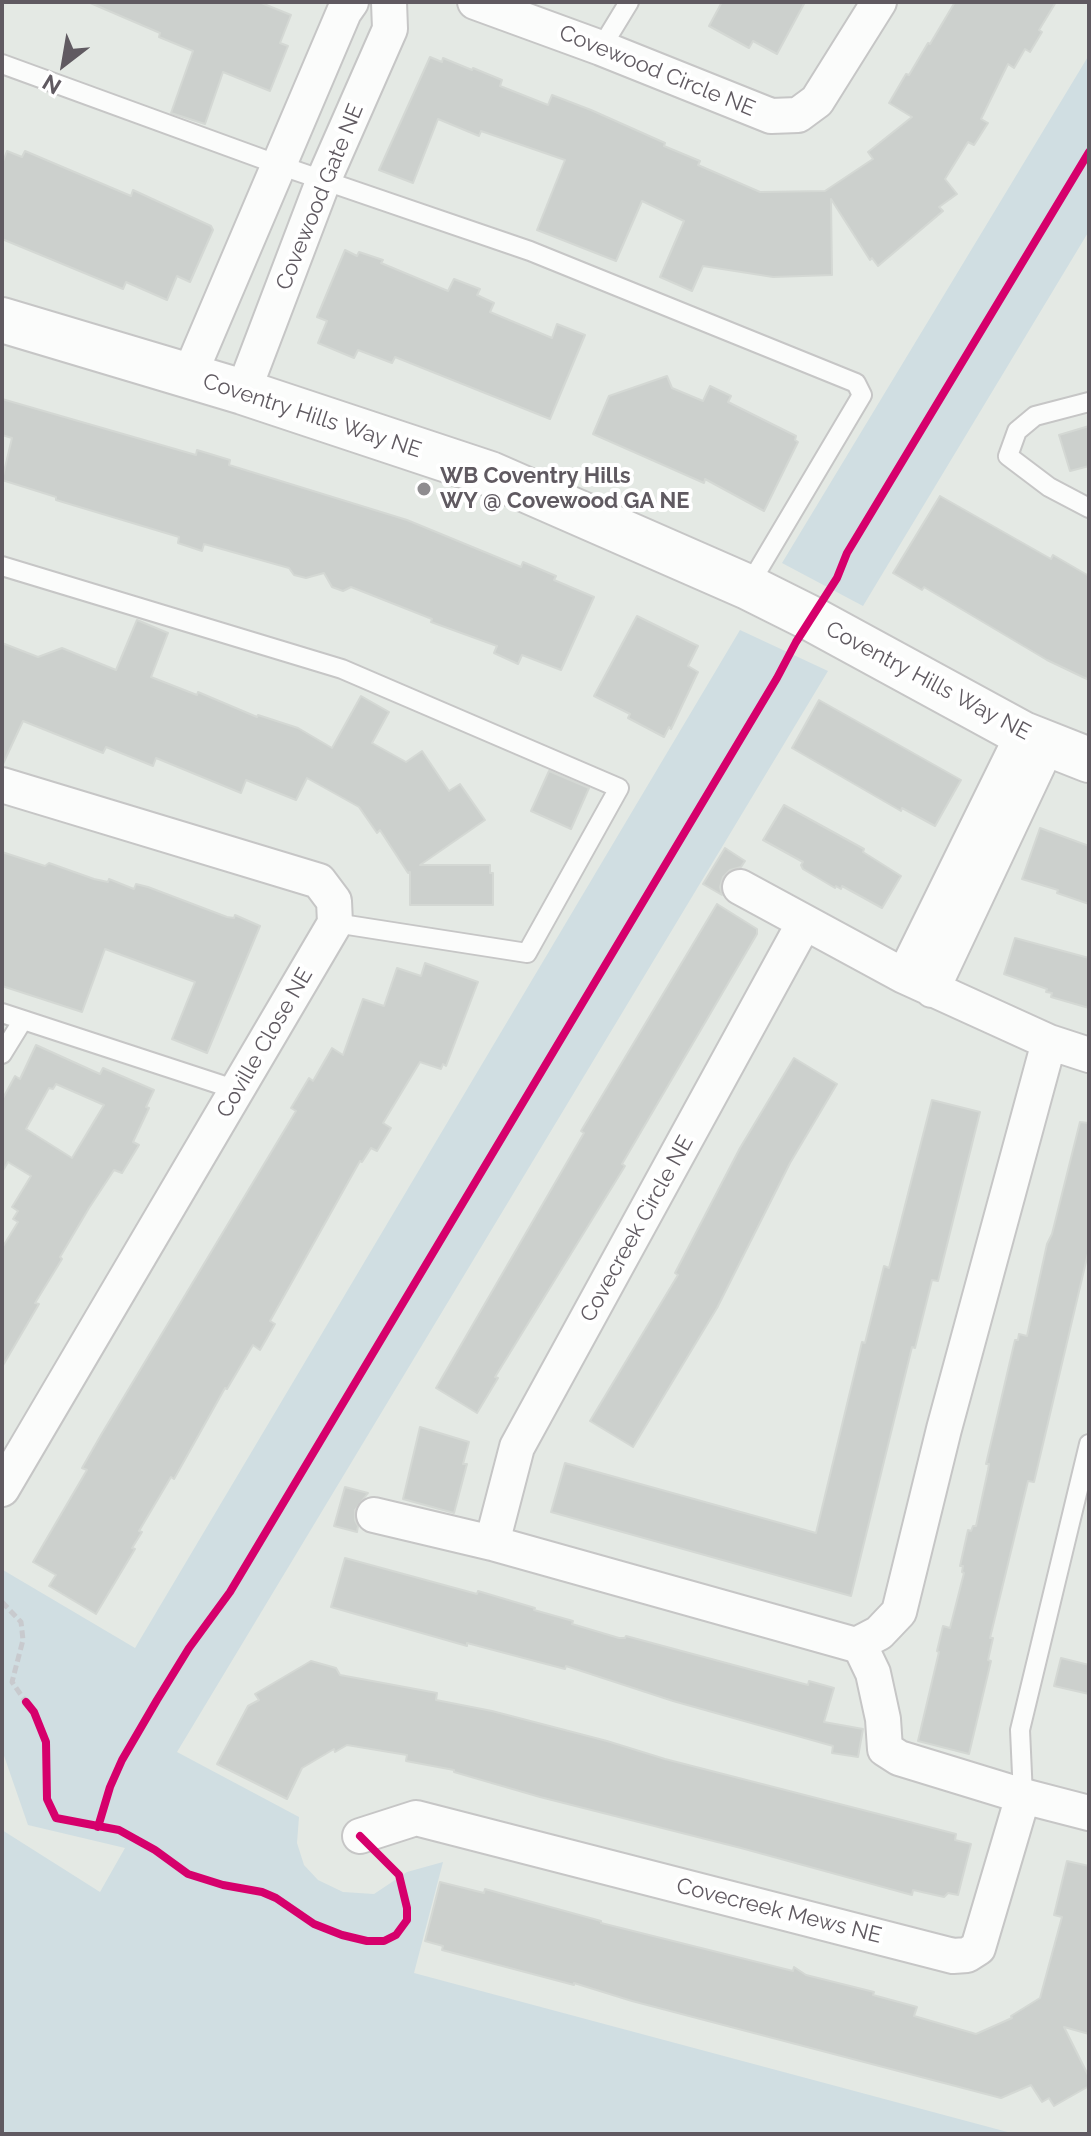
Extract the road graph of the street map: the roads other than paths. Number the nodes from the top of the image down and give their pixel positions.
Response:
1 (351, 2) edge
2 (389, 2) edge
3 (475, 2) edge
4 (629, 2) edge
5 (879, 2) edge
6 (601, 48) junction
7 (2, 64) edge
8 (279, 165) junction
9 (324, 179) junction
10 (2, 320) edge
11 (189, 376) junction
12 (243, 392) junction
13 (1089, 402) edge
14 (1089, 508) edge
15 (2, 566) edge
16 (748, 587) junction
17 (1036, 739) junction
18 (1089, 760) edge
19 (2, 785) edge
20 (740, 887) dead end
21 (335, 923) junction
22 (804, 923) junction
23 (918, 983) junction
24 (2, 1013) edge
25 (23, 1020) junction
26 (1049, 1042) junction
27 (2, 1054) edge
28 (1089, 1055) edge
29 (237, 1090) junction
30 (1089, 1444) edge
31 (2, 1489) edge
32 (374, 1515) dead end
33 (492, 1543) junction
34 (899, 1612) junction
35 (856, 1645) junction
36 (878, 1692) junction
37 (1023, 1796) junction
38 (1089, 1813) edge
39 (360, 1836) dead end

1 - 8 street
2 - 9 street, Covewood Gate NE
3 - 6 street, Covewood Circle NE
4 - 6 lane
5 - 6 street, Covewood Circle NE
7 - 8 lane
8 - 9 lane
8 - 11 street
9 - 12 street, Covewood Gate NE
9 - 16 lane
10 - 11 street, Coventry Hills Way NE
11 - 12 street, Coventry Hills Way NE
12 - 16 street, Coventry Hills Way NE
13 - 14 lane
15 - 21 lane
16 - 17 street, Coventry Hills Way NE
17 - 18 street, Coventry Hills Way NE
17 - 23 street
19 - 21 street
20 - 22 street
21 - 29 street, Coville Close NE
22 - 23 street
22 - 33 street, Covecreek Circle NE
23 - 26 street
24 - 25 lane
25 - 27 lane
25 - 29 lane
26 - 28 street
26 - 34 street
29 - 31 street, Coville Close NE
30 - 37 lane
32 - 33 street
33 - 35 street
34 - 35 street
34 - 36 street
35 - 36 street
36 - 37 street
37 - 38 street
37 - 39 street, Covecreek Mews NE

